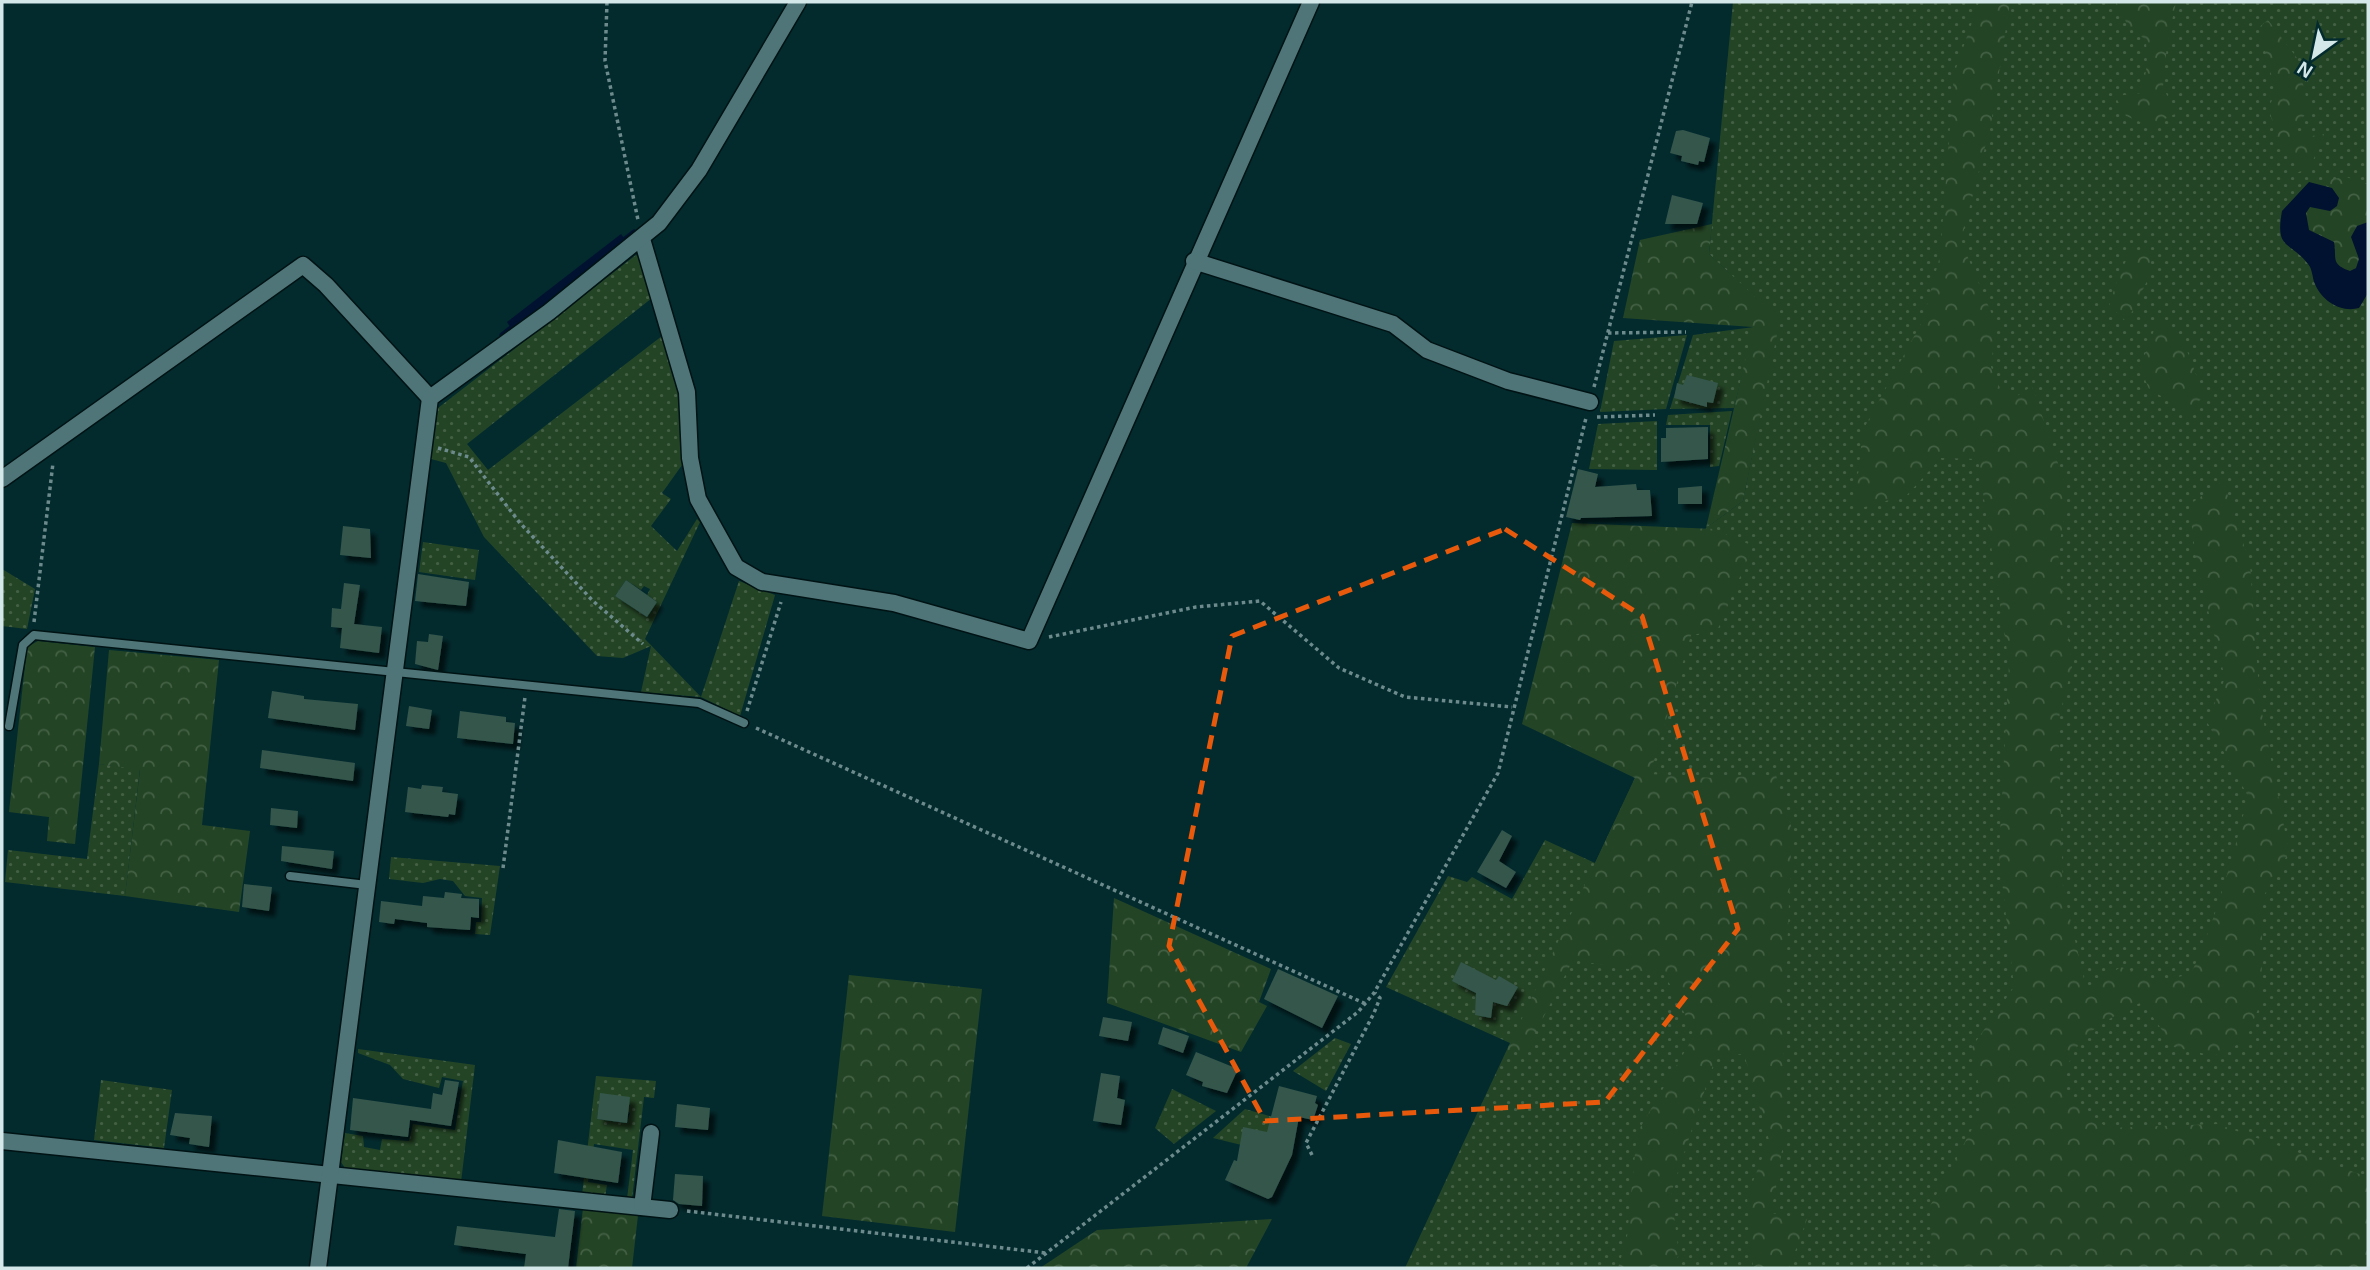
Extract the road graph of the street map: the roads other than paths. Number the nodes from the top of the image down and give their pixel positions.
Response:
1 (798, 2) edge
2 (1311, 2) edge
3 (642, 239) junction
4 (1194, 261) junction
5 (430, 398) junction
6 (1588, 410) road end
7 (2, 479) edge
8 (394, 673) junction
9 (744, 723) road end
10 (9, 726) dead end
11 (290, 876) dead end
12 (367, 884) junction
13 (651, 1133) dead end
14 (2, 1141) edge
15 (330, 1174) junction
16 (642, 1207) junction
17 (670, 1209) road end
18 (318, 1268) edge

1 - 3 street
2 - 4 street
3 - 4 street
3 - 5 street
4 - 6 street
5 - 7 street
5 - 8 street
8 - 9 lane
8 - 10 lane
8 - 12 street
11 - 12 lane
12 - 15 street
13 - 16 street
14 - 15 street
15 - 16 street
15 - 18 street
16 - 17 street

